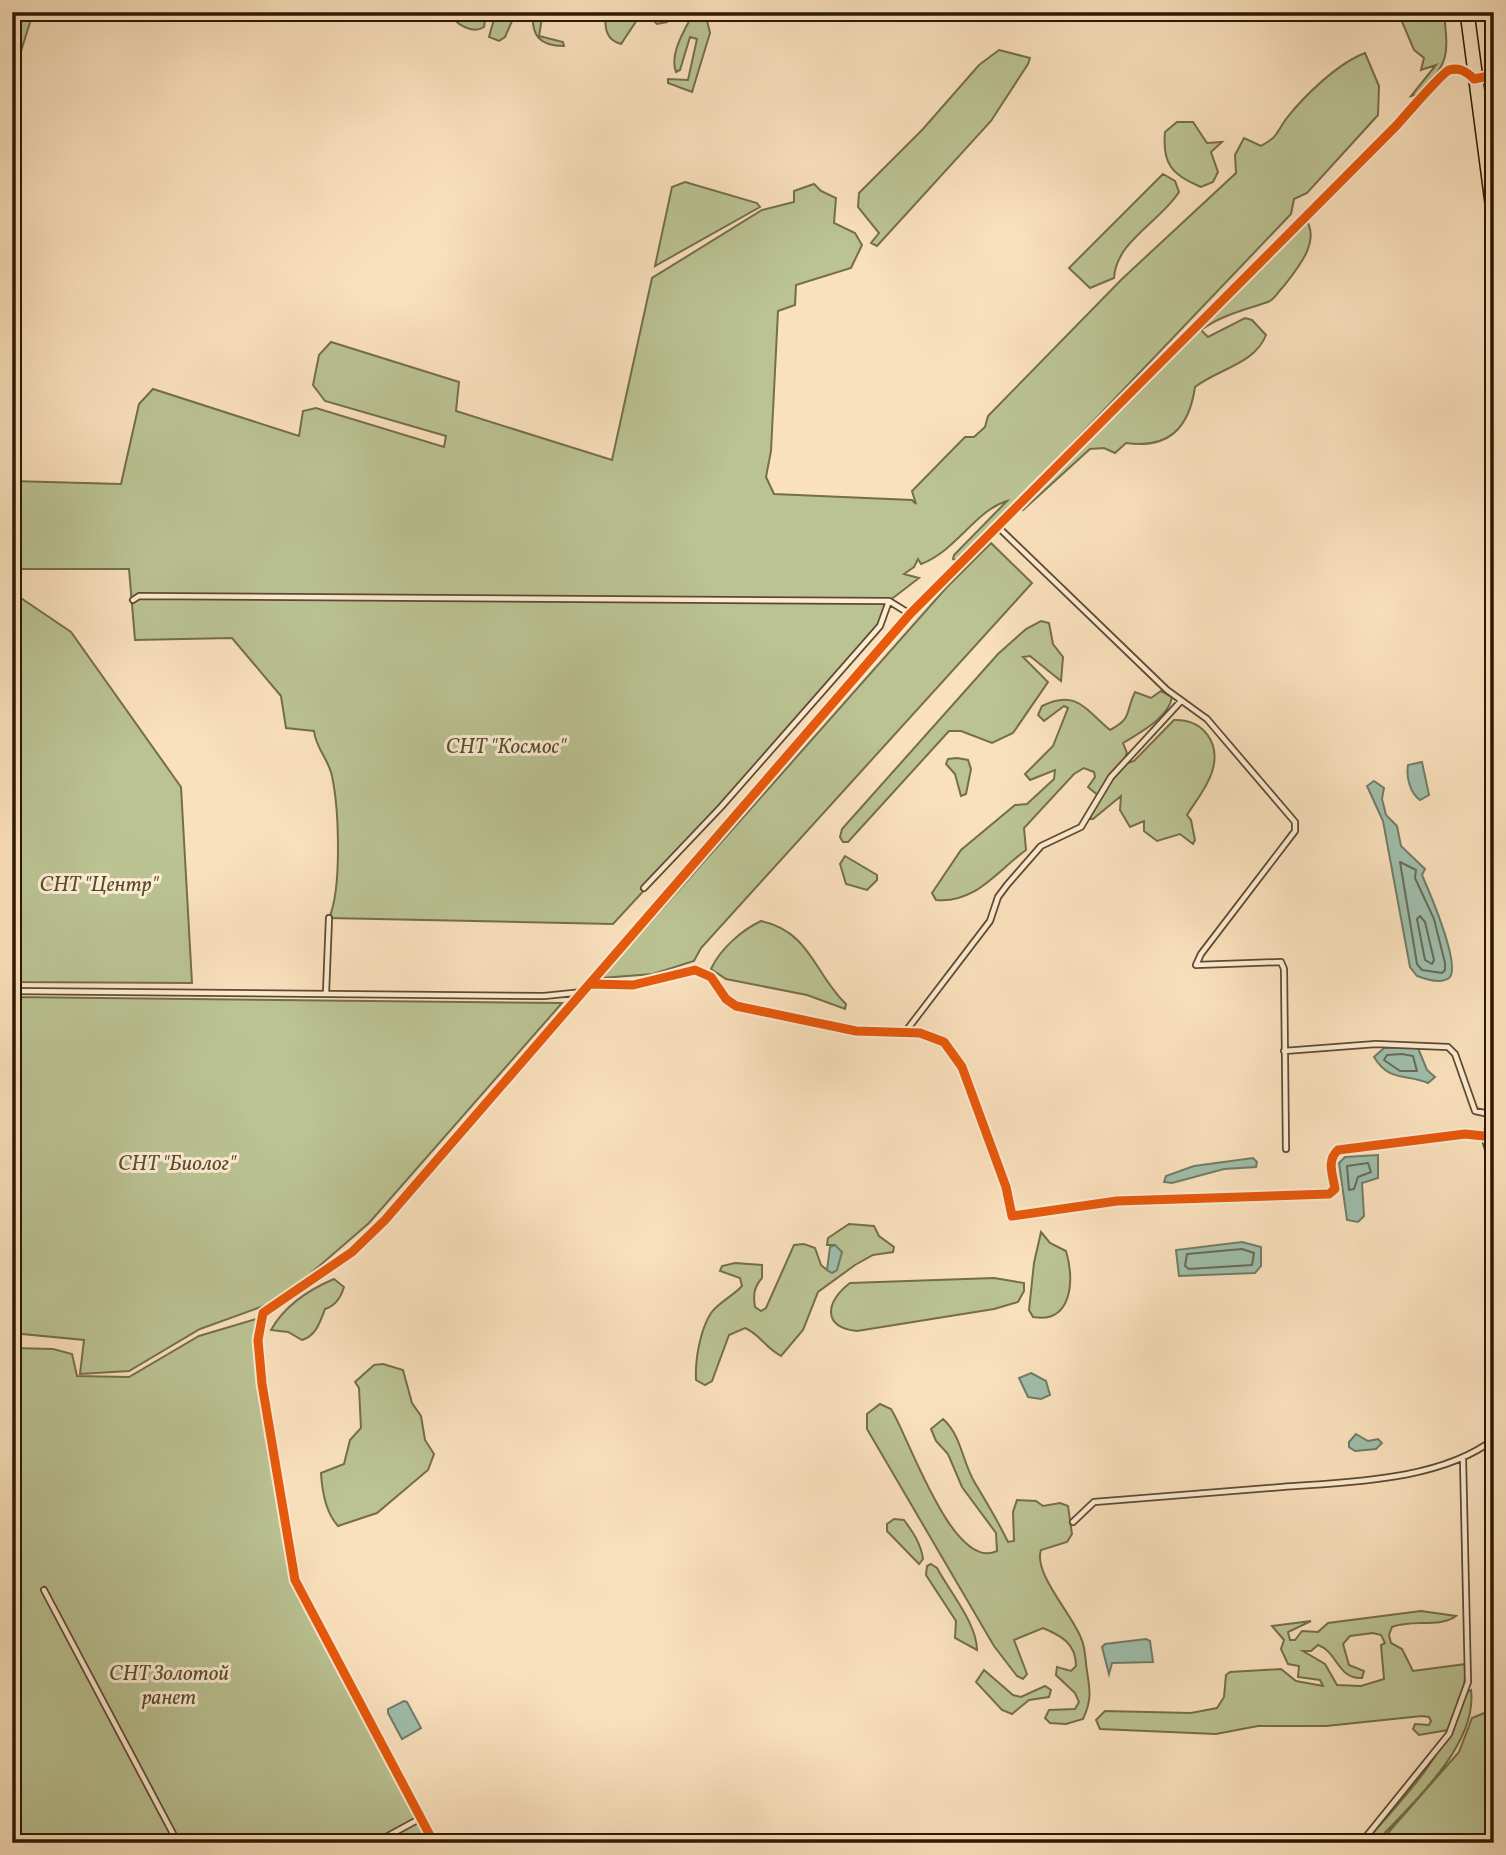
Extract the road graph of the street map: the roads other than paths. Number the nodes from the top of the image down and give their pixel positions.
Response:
1 (1464, 12) edge
2 (1470, 12) edge
3 (1494, 75) edge
4 (1477, 78) junction
5 (1494, 192) edge
6 (1494, 241) edge
7 (998, 527) junction
8 (133, 600) dead end
9 (888, 601) junction
10 (910, 614) junction
11 (1181, 701) junction
12 (644, 888) dead end
13 (328, 918) dead end
14 (590, 984) junction
15 (12, 991) edge
16 (583, 992) junction
17 (326, 993) junction
18 (905, 1031) junction
19 (1284, 1051) junction
20 (1494, 1117) edge
21 (1484, 1136) junction
22 (1286, 1149) dead end
23 (1489, 1225) dead end
24 (1494, 1439) edge
25 (1463, 1459) junction
26 (1073, 1522) dead end
27 (44, 1590) dead end
28 (421, 1818) junction
29 (178, 1843) edge
30 (375, 1843) edge
31 (434, 1843) edge
32 (1361, 1843) edge

1 - 4 main road
2 - 4 main road
3 - 4 street
4 - 5 main road
4 - 6 main road
4 - 7 street
7 - 10 street
7 - 11 street
8 - 9 street
9 - 10 street
9 - 12 street
10 - 14 street
11 - 18 street
11 - 19 street
13 - 17 street
14 - 16 street
14 - 18 street
15 - 17 street
16 - 17 street
16 - 28 street
18 - 21 street
19 - 20 street
19 - 22 street
20 - 21 street
21 - 23 street
24 - 25 street
25 - 26 street
25 - 32 street
27 - 29 street
28 - 30 street
28 - 31 street

